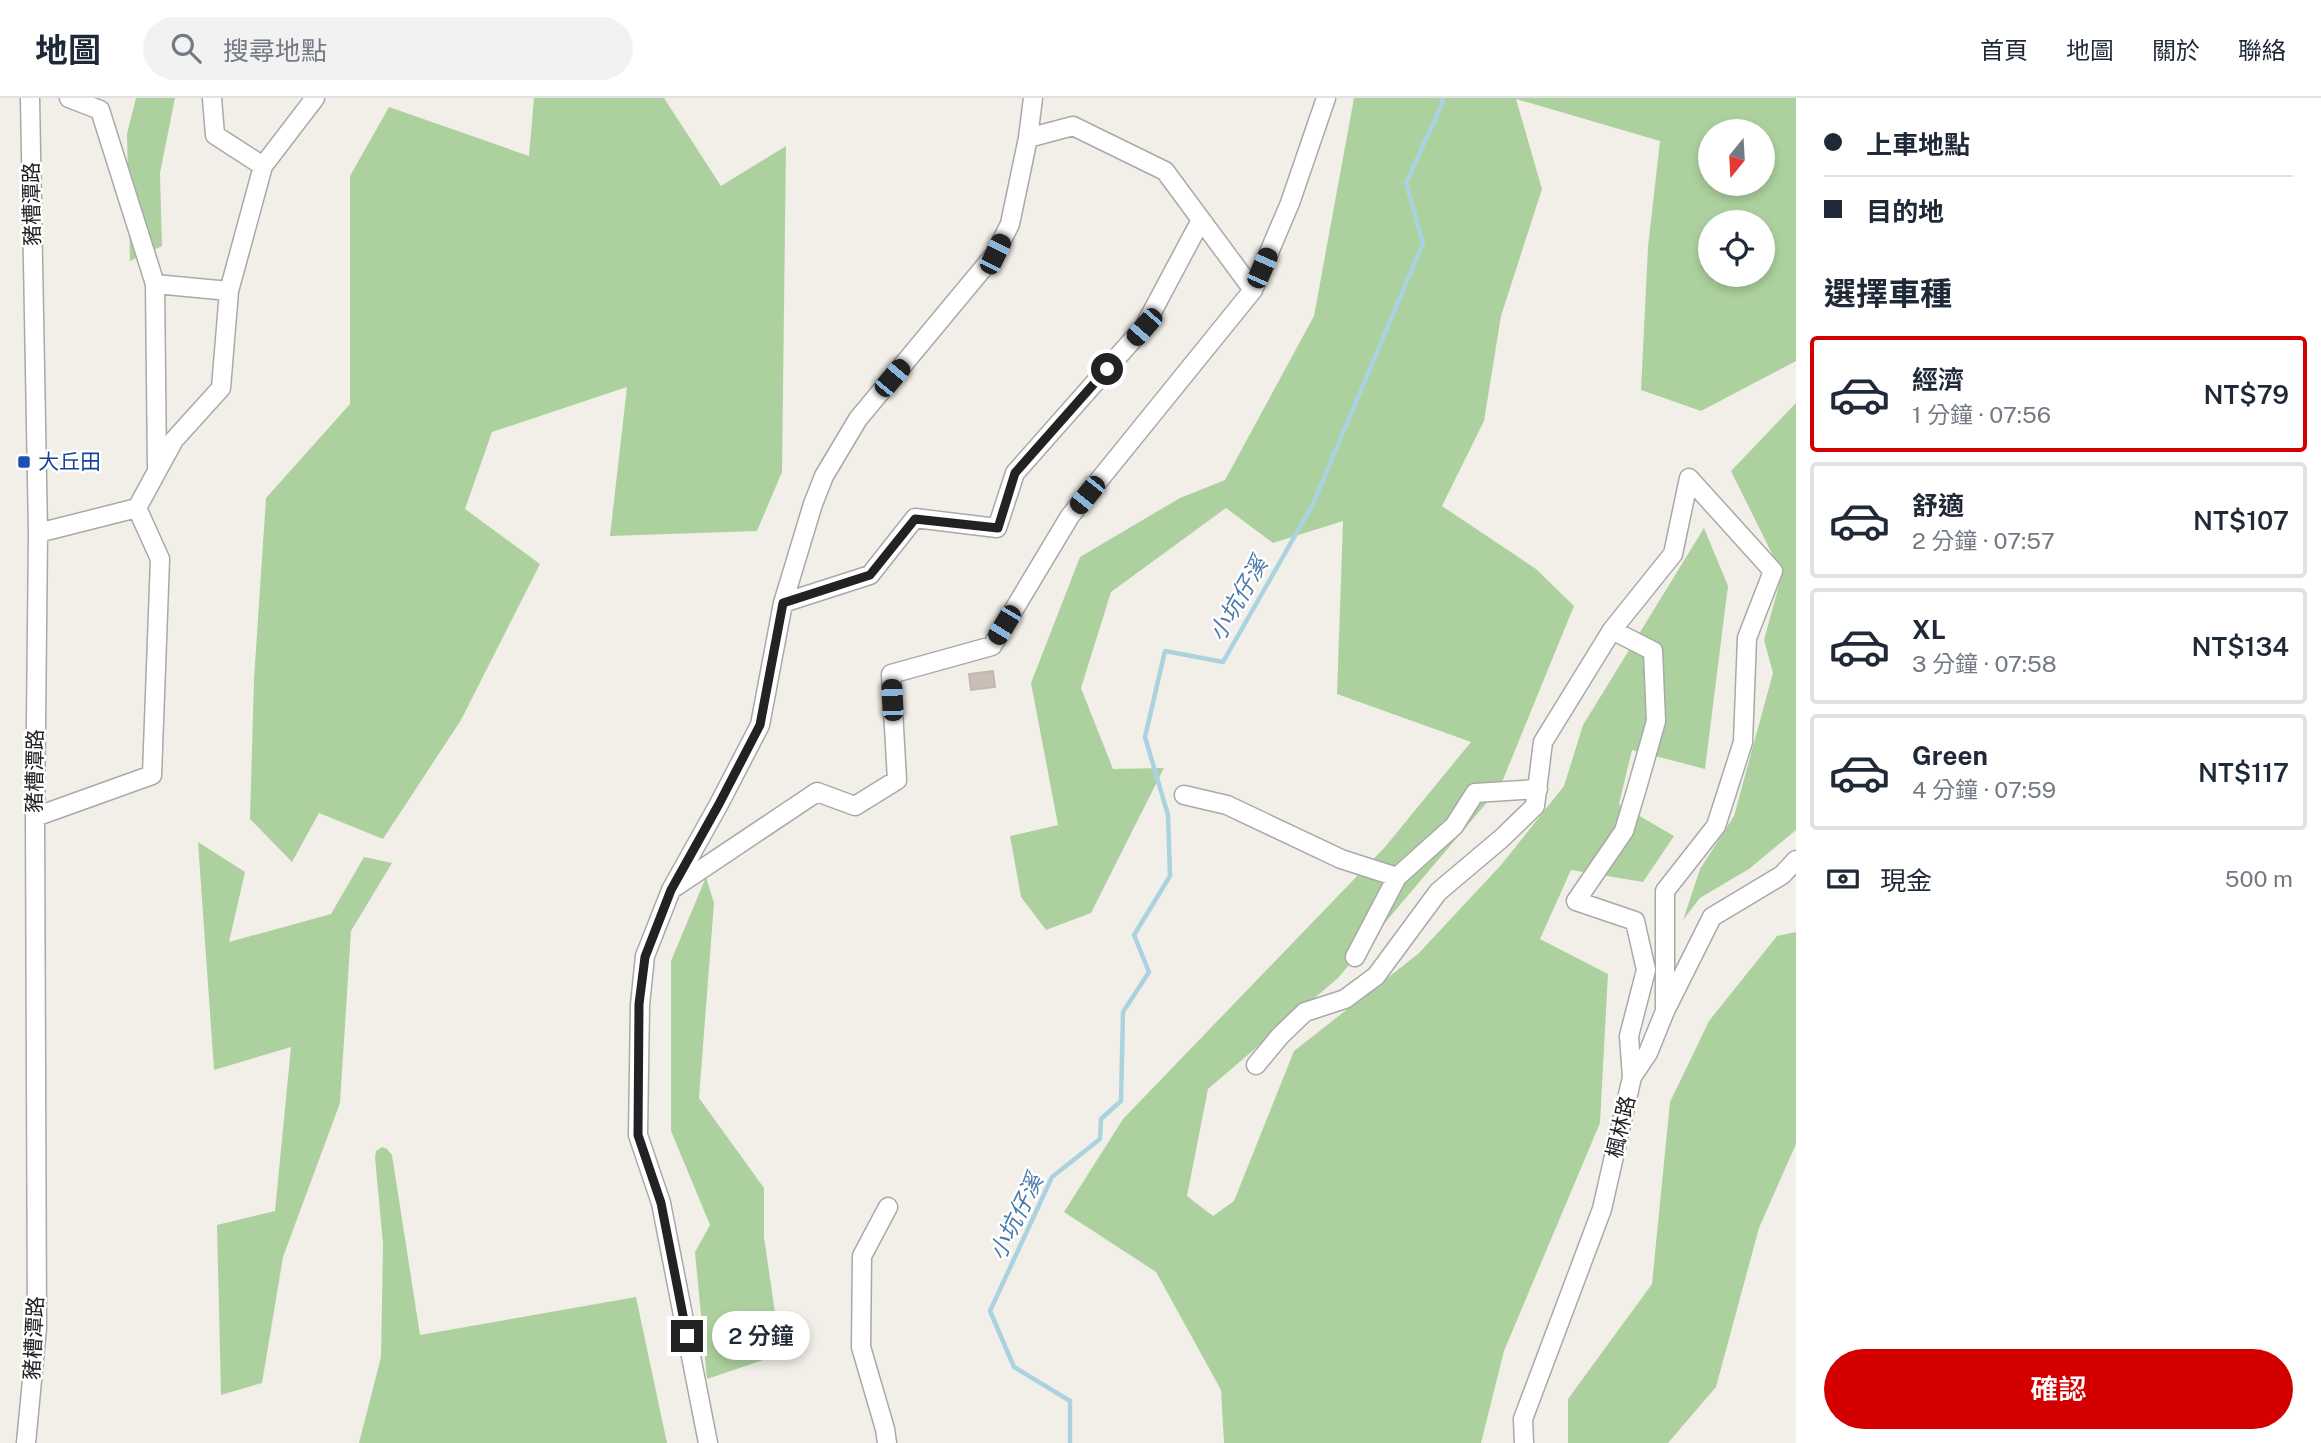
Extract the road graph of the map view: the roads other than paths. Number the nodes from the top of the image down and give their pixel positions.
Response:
1 (30, 98) edge
2 (69, 98) edge
3 (212, 98) edge
4 (315, 98) edge
5 (1033, 98) edge
6 (1326, 98) edge
7 (1028, 138) junction
8 (262, 166) junction
9 (1201, 220) junction
10 (155, 284) junction
11 (229, 290) junction
12 (1253, 290) junction
13 (157, 472) junction
14 (137, 508) junction
15 (38, 533) junction
16 (783, 603) junction
17 (1612, 630) junction
18 (1538, 789) junction
19 (1184, 795) dead end
20 (34, 817) junction
21 (1796, 860) edge
22 (1397, 877) junction
23 (671, 890) junction
24 (1355, 957) dead end
25 (1665, 1011) junction
26 (1256, 1065) dead end
27 (1632, 1077) junction
28 (888, 1207) dead end
29 (26, 1443) edge
30 (708, 1443) edge
31 (887, 1443) edge
32 (1524, 1443) edge

1 - 15 street, 豬槽潭路
2 - 10 street
3 - 8 street
4 - 8 street
5 - 7 street
6 - 12 street
7 - 9 street
7 - 16 street
8 - 11 street
9 - 12 street
9 - 16 street
10 - 11 street
10 - 13 street
11 - 13 street
12 - 23 street
13 - 14 street
14 - 15 street
14 - 20 street
15 - 20 street, 豬槽潭路
16 - 23 street
17 - 18 street
17 - 25 street
17 - 27 street
18 - 22 street
18 - 26 street
19 - 22 street
20 - 29 street, 豬槽潭路
21 - 25 street, 楓林路
22 - 24 street
23 - 30 street
25 - 27 street, 楓林路
27 - 32 street, 楓林路
28 - 31 street

